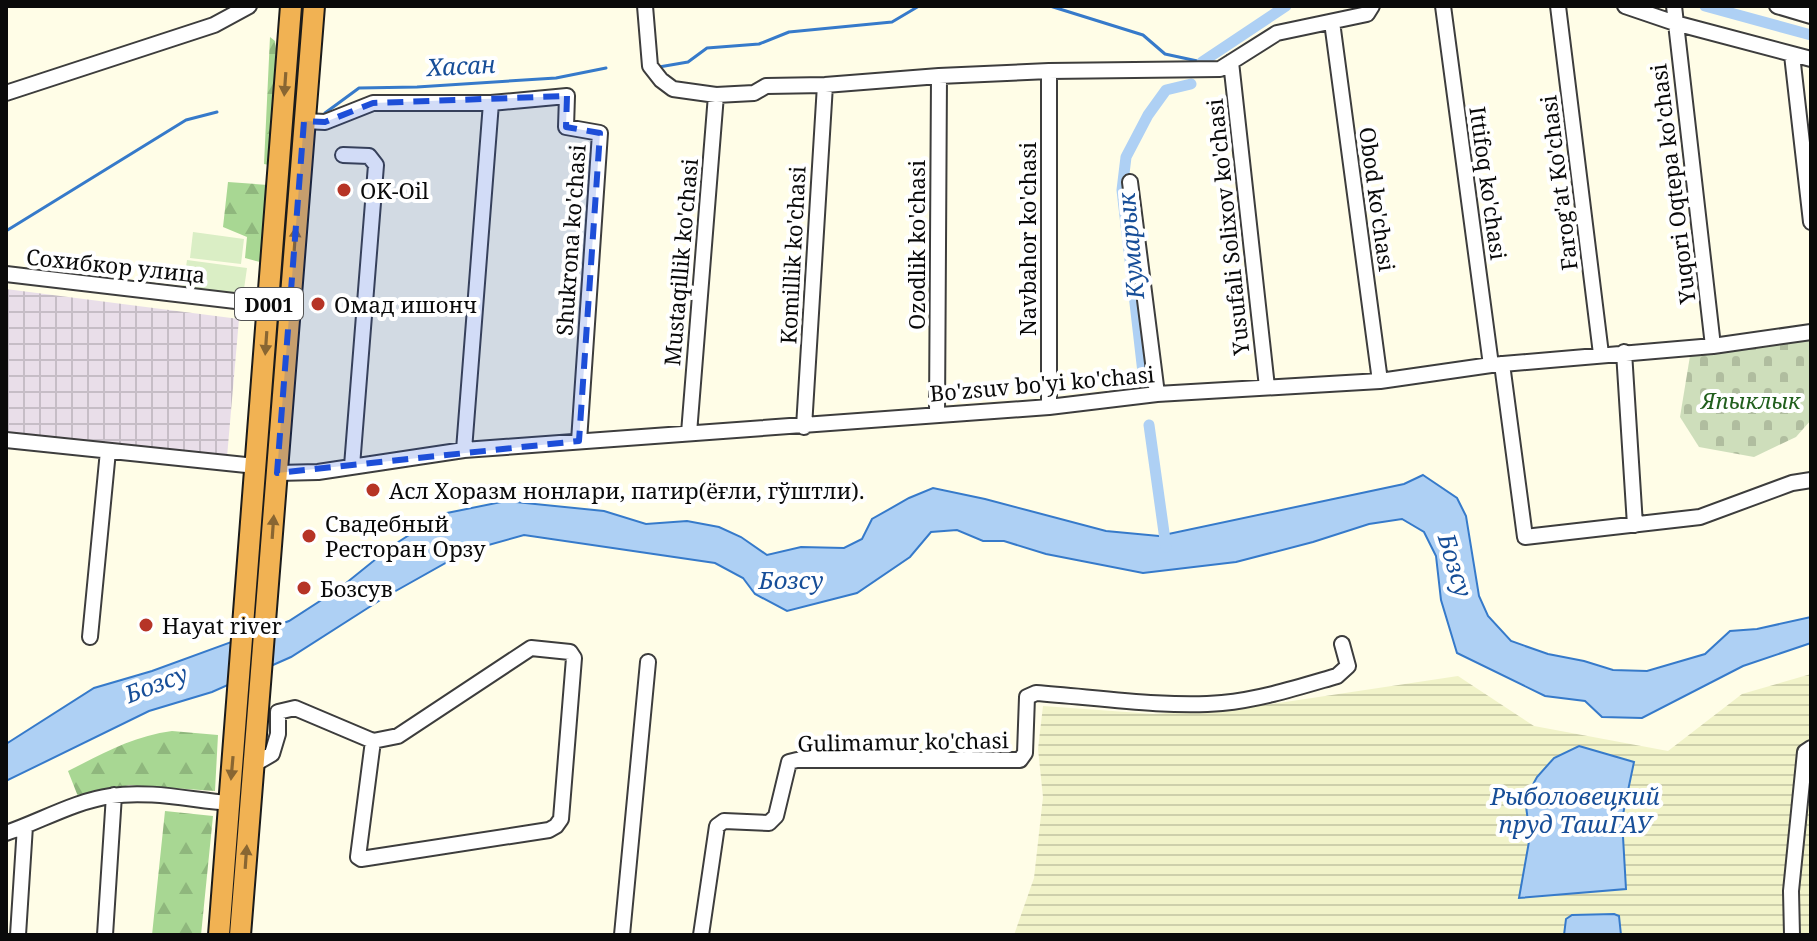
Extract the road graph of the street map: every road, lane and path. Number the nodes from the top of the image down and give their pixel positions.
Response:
1 (249, 6) edge
2 (291, 6) edge
3 (314, 6) edge
4 (645, 6) edge
5 (1372, 6) edge
6 (1443, 6) edge
7 (1558, 6) edge
8 (1625, 6) edge
9 (1777, 6) edge
10 (1674, 15) edge
11 (1811, 16) edge
12 (1332, 22) junction
13 (1792, 55) junction
14 (1811, 59) edge
15 (1231, 62) junction
16 (1049, 71) junction
17 (939, 76) junction
18 (825, 85) junction
19 (6, 93) edge
20 (716, 95) junction
21 (491, 103) junction
22 (304, 121) junction
23 (343, 155) dead end
24 (1130, 182) dead end
25 (1811, 222) edge
26 (271, 271) junction
27 (293, 273) junction
28 (6, 274) edge
29 (269, 305) junction
30 (1811, 332) edge
31 (1713, 346) junction
32 (1624, 352) junction
33 (1601, 354) junction
34 (1497, 365) junction
35 (1380, 381) junction
36 (1267, 387) junction
37 (1157, 394) junction
38 (1049, 407) junction
39 (937, 414) junction
40 (804, 427) junction
41 (689, 433) junction
42 (6, 440) edge
43 (579, 441) junction
44 (464, 450) junction
45 (108, 451) junction
46 (256, 466) junction
47 (352, 466) junction
48 (277, 473) junction
49 (1811, 480) edge
50 (1635, 525) junction
51 (90, 637) dead end
52 (1342, 644) dead end
53 (648, 662) dead end
54 (248, 691) junction
55 (373, 741) junction
56 (1811, 748) edge
57 (253, 765) junction
58 (114, 795) junction
59 (229, 803) junction
60 (25, 826) junction
61 (6, 833) edge
62 (18, 935) edge
63 (105, 935) edge
64 (219, 935) edge
65 (240, 935) edge
66 (622, 935) edge
67 (701, 935) edge
68 (1792, 935) edge

1 - 19 street
2 -> 26 highway, D001
3 - 22 highway, D001
4 - 20 street
5 - 12 street
6 - 34 street, Ittifoq ko'chasi
7 - 33 street, Farog'at Ko'chasi
8 - 10 street
9 - 11 street
10 - 13 street
10 - 31 street, Yuqori Oqtepa ko'chasi
12 - 15 street
12 - 35 street, Obod ko'chasi
13 - 14 street
13 - 25 street
15 - 16 street
15 - 36 street, Yusufali Solixov ko'chasi
16 - 17 street
16 - 38 street, Navbahor ko'chasi
17 - 18 street
17 - 39 street, Ozodlik ko'chasi
18 - 20 street
18 - 40 street, Komillik ko'chasi
20 - 41 street, Mustaqillik ko'chasi
21 - 22 street, Shukrona ko'chasi
21 - 43 street, Shukrona ko'chasi
21 - 44 street
27 -> 22 highway, D001
23 - 47 street
24 - 37 street
26 - 27 highway
26 - 29 highway, D001
27 - 48 highway, D001
28 - 29 street, Сохибкор улица
29 -> 46 highway, D001
30 - 31 street, Bo'zsuv bo'yi ko'chasi
31 - 32 street, Bo'zsuv bo'yi ko'chasi
32 - 33 street, Bo'zsuv bo'yi ko'chasi
32 - 50 street
33 - 34 street, Bo'zsuv bo'yi ko'chasi
34 - 35 street, Bo'zsuv bo'yi ko'chasi
34 - 50 street, Ittifoq ko'chasi
35 - 36 street, Bo'zsuv bo'yi ko'chasi
36 - 37 street, Bo'zsuv bo'yi ko'chasi
37 - 38 street, Bo'zsuv bo'yi ko'chasi
38 - 39 street, Bo'zsuv bo'yi ko'chasi
39 - 40 street, Bo'zsuv bo'yi ko'chasi
40 - 41 street, Bo'zsuv bo'yi ko'chasi
41 - 43 street, Bo'zsuv bo'yi ko'chasi
42 - 45 street
43 - 44 street, Bo'zsuv bo'yi ko'chasi
44 - 47 street, Bo'zsuv bo'yi ko'chasi
45 - 46 street
45 - 51 street
46 - 54 highway, D001
47 - 48 street, Bo'zsuv bo'yi ko'chasi
54 -> 48 highway, D001
49 - 50 street
52 - 67 street, Gulimamur ko'chasi
53 - 66 street
54 - 57 highway, D001
54 -> 59 highway, D001
55 - 55 street
55 - 57 street
56 - 68 street
65 -> 57 highway, D001
58 - 59 street
58 - 60 street
58 - 63 street
59 - 64 highway, D001
60 - 61 street
60 - 62 street

